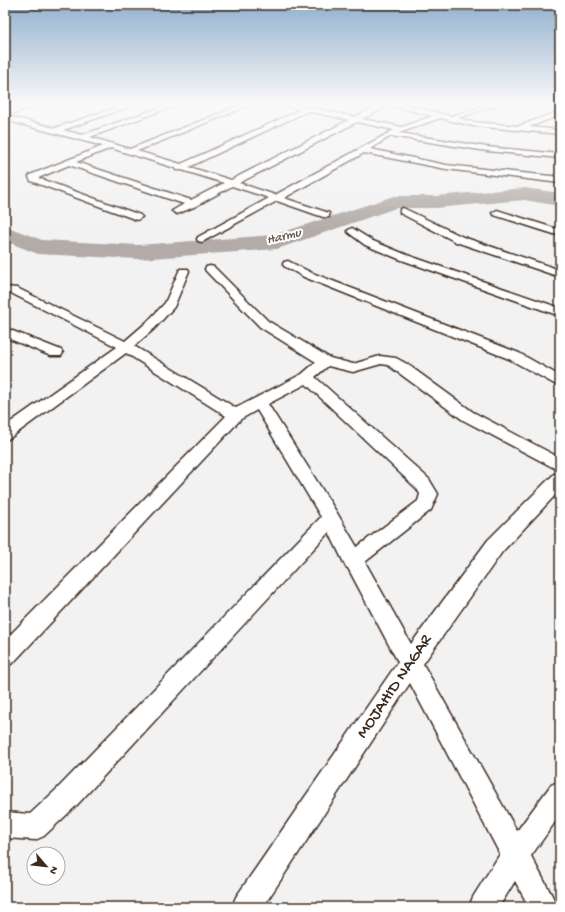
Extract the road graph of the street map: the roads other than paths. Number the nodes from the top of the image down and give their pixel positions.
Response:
1 (109, 146) joint
2 (144, 146) edge
3 (228, 146) edge
4 (306, 146) edge
5 (369, 146) edge
6 (437, 146) edge
7 (362, 150) junction
8 (128, 152) junction
9 (560, 156) edge
10 (67, 162) junction
11 (518, 165) junction
12 (179, 168) junction
13 (560, 180) edge
14 (231, 184) junction
15 (277, 198) junction
16 (192, 204) junction
17 (177, 211) dead end
18 (403, 211) dead end
19 (497, 213) dead end
20 (326, 215) dead end
21 (137, 217) dead end
22 (352, 231) dead end
23 (560, 233) edge
24 (202, 239) dead end
25 (288, 264) dead end
26 (210, 269) dead end
27 (184, 271) dead end
28 (560, 274) edge
29 (5, 290) edge
30 (560, 312) edge
31 (5, 332) edge
32 (126, 347) junction
33 (56, 352) dead end
34 (325, 361) junction
35 (307, 377) junction
36 (559, 381) edge
37 (260, 402) junction
38 (236, 415) junction
39 (5, 434) edge
40 (560, 465) edge
41 (560, 478) edge
42 (331, 518) junction
43 (354, 561) junction
44 (5, 654) edge
45 (411, 662) junction
46 (560, 794) edge
47 (5, 825) edge
48 (515, 855) junction
49 (246, 907) edge
50 (483, 907) edge
51 (544, 907) edge

1 - 8 street
1 - 10 street
2 - 8 street
3 - 12 street
4 - 14 street
5 - 7 street
6 - 11 street
7 - 11 street
7 - 15 street
8 - 12 street
9 - 11 street
10 - 16 street
10 - 21 street
11 - 13 street
12 - 14 street
14 - 15 street
14 - 16 street
15 - 20 street
15 - 24 street
16 - 17 street
18 - 28 street
19 - 23 street
22 - 30 street
25 - 36 street
26 - 34 street
27 - 32 street
29 - 32 street
31 - 33 street
32 - 38 street
32 - 39 street
34 - 35 street
34 - 40 street
35 - 37 street
35 - 43 street
37 - 38 street
37 - 42 street
38 - 44 street
41 - 45 street, MOJAHID NAGAR
42 - 43 street
42 - 47 street
43 - 45 street
45 - 48 street
45 - 49 street, MOJAHID NAGAR
46 - 48 street
48 - 50 street
48 - 51 street

